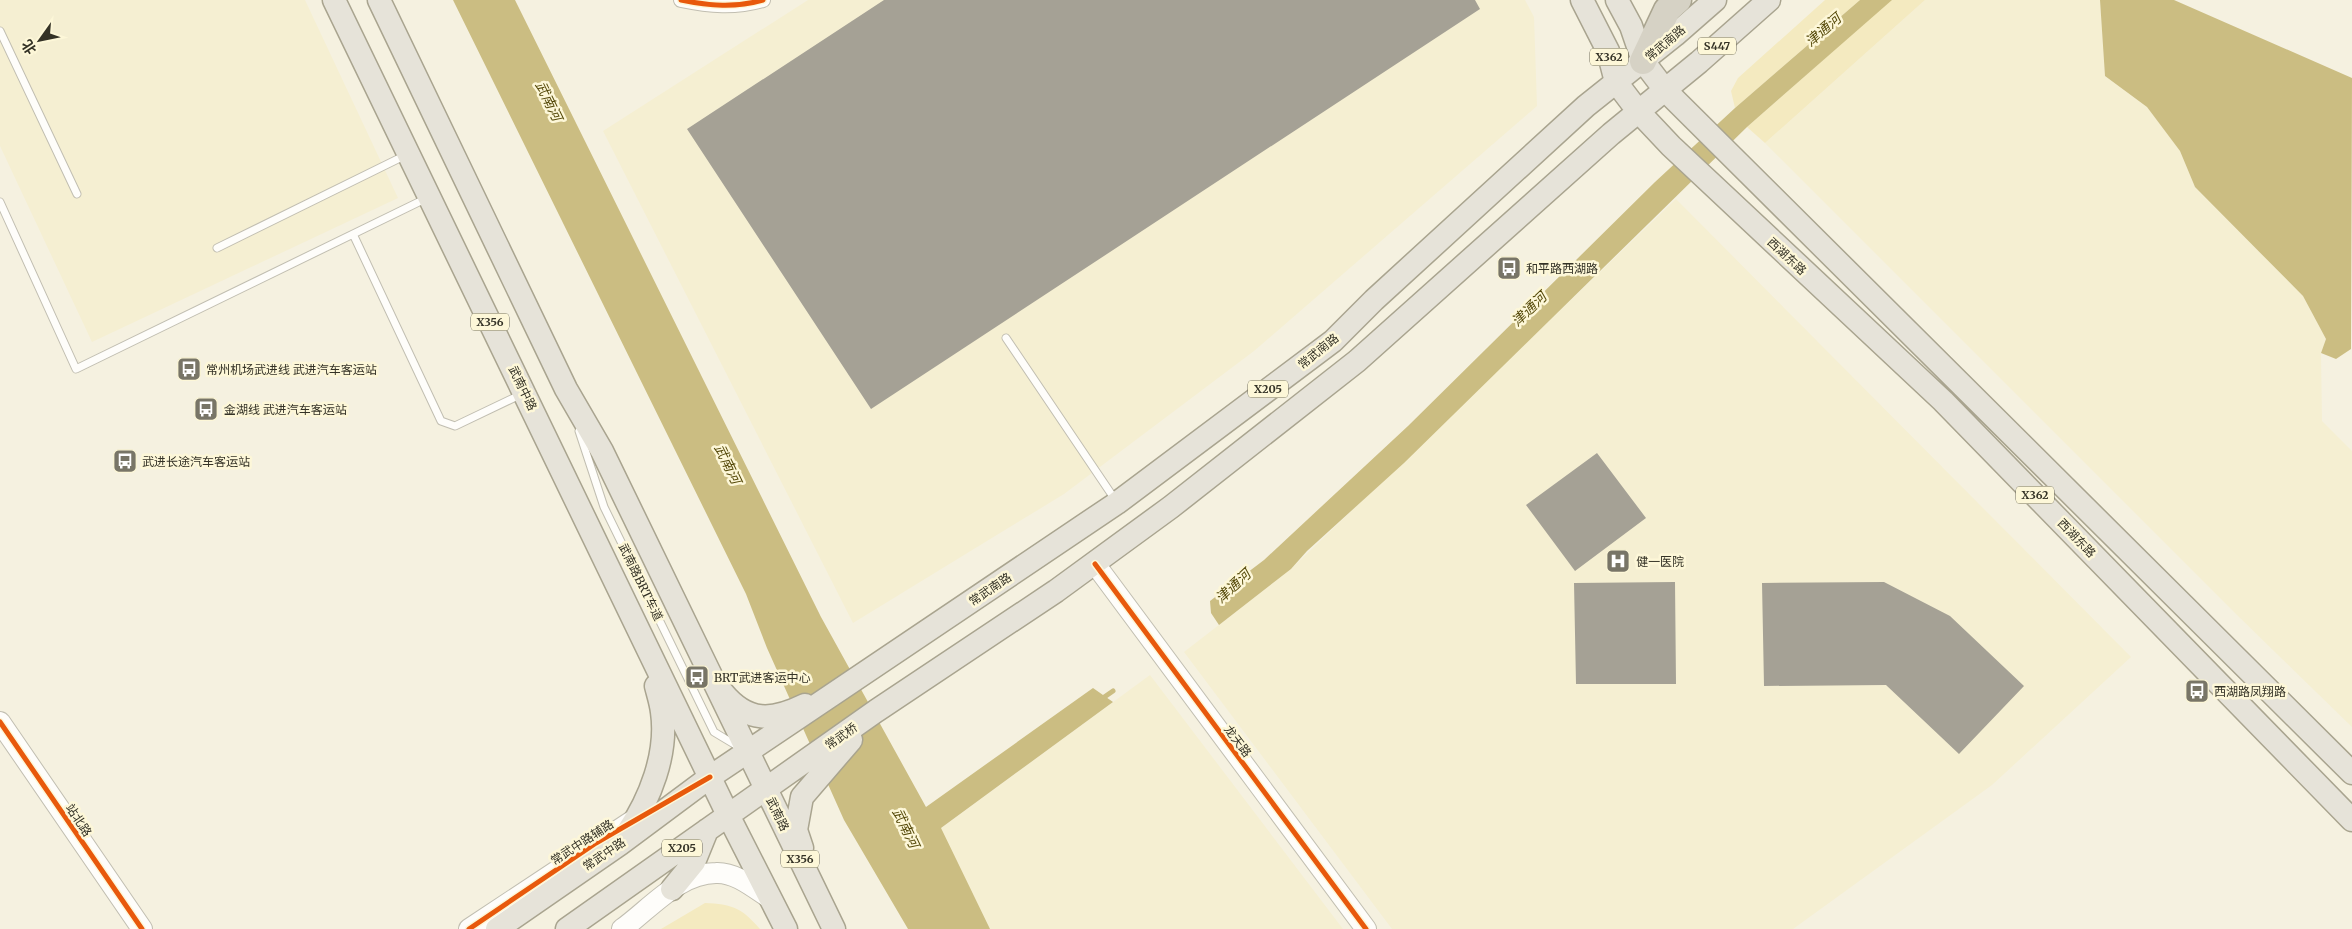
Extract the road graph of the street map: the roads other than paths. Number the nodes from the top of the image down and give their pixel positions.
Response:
1 (334, 0) edge
2 (379, 0) edge
3 (681, 0) edge
4 (763, 0) edge
5 (1582, 0) edge
6 (1618, 0) edge
7 (1678, 0) edge
8 (1715, 0) edge
9 (1769, 0) edge
10 (0, 31) edge
11 (1643, 61) junction
12 (1616, 82) junction
13 (1665, 90) junction
14 (1638, 111) junction
15 (409, 154) junction
16 (77, 194) dead end
17 (429, 196) junction
18 (0, 202) edge
19 (353, 234) junction
20 (217, 248) dead end
21 (1006, 338) dead end
22 (566, 389) junction
23 (525, 393) junction
24 (1117, 503) junction
25 (1096, 564) junction
26 (646, 644) junction
27 (713, 680) junction
28 (787, 720) junction
29 (0, 722) edge
30 (748, 753) junction
31 (811, 770) junction
32 (2352, 773) edge
33 (710, 777) junction
34 (765, 788) junction
35 (728, 815) junction
36 (638, 817) junction
37 (2352, 820) edge
38 (707, 830) junction
39 (620, 844) junction
40 (672, 888) junction
41 (819, 898) junction
42 (771, 899) junction
43 (142, 929) edge
44 (469, 929) edge
45 (498, 929) edge
46 (567, 929) edge
47 (622, 929) edge
48 (786, 929) edge
49 (834, 929) edge
50 (1366, 929) edge

1 - 15 main road, 武南中路 / X356
2 - 22 main road, X356
3 - 4 street
5 - 12 main road, X362
6 - 11 main road, X362
7 - 11 highway
8 - 11 main road, 常武南路 / S447
9 - 13 main road, S447
10 - 16 lane
11 - 12 main road, 常武南路 / X205
11 - 13 main road, X362
12 - 14 main road, X362
12 - 24 main road, 常武南路 / X205
13 - 14 main road, X205
13 - 32 main road, 西湖东路 / X362
14 - 25 main road, X205
14 - 37 main road, 西湖东路 / X362
15 - 17 main road, 武南中路 / X356
15 - 20 lane
17 - 19 lane
17 - 23 main road, 武南中路 / X356
18 - 19 lane
19 - 23 lane
21 - 24 lane
22 - 27 main road, X356
22 - 30 lane, 武南路BRT车道
23 - 26 main road, 武南中路 / X356
24 - 28 main road, 常武南路 / X205
25 - 31 main road, 常武桥 / X205
25 - 50 street, 龙天路
26 - 33 main road, 武南中路 / X356
26 - 36 main road
27 - 28 main road
27 - 30 main road, X356
28 - 30 main road, X205
29 - 43 street, 站北路
30 - 33 main road, X205
30 - 34 main road, 武南路 / X356
31 - 34 main road, X205
31 - 41 main road
33 - 35 main road, X356
33 - 36 street, 常武中路辅路
33 - 39 main road, 常武中路 / X205
34 - 35 main road, X205
34 - 41 main road, 武南路 / X356
35 - 38 main road, X205
35 - 42 main road, X356
36 - 39 main road
36 - 44 street, 常武中路辅路
38 - 40 main road
38 - 46 main road, X205
39 - 45 main road, 常武中路 / X205
40 - 42 street
40 - 47 street
41 - 49 main road, 武南路 / X356
42 - 48 main road, X356

